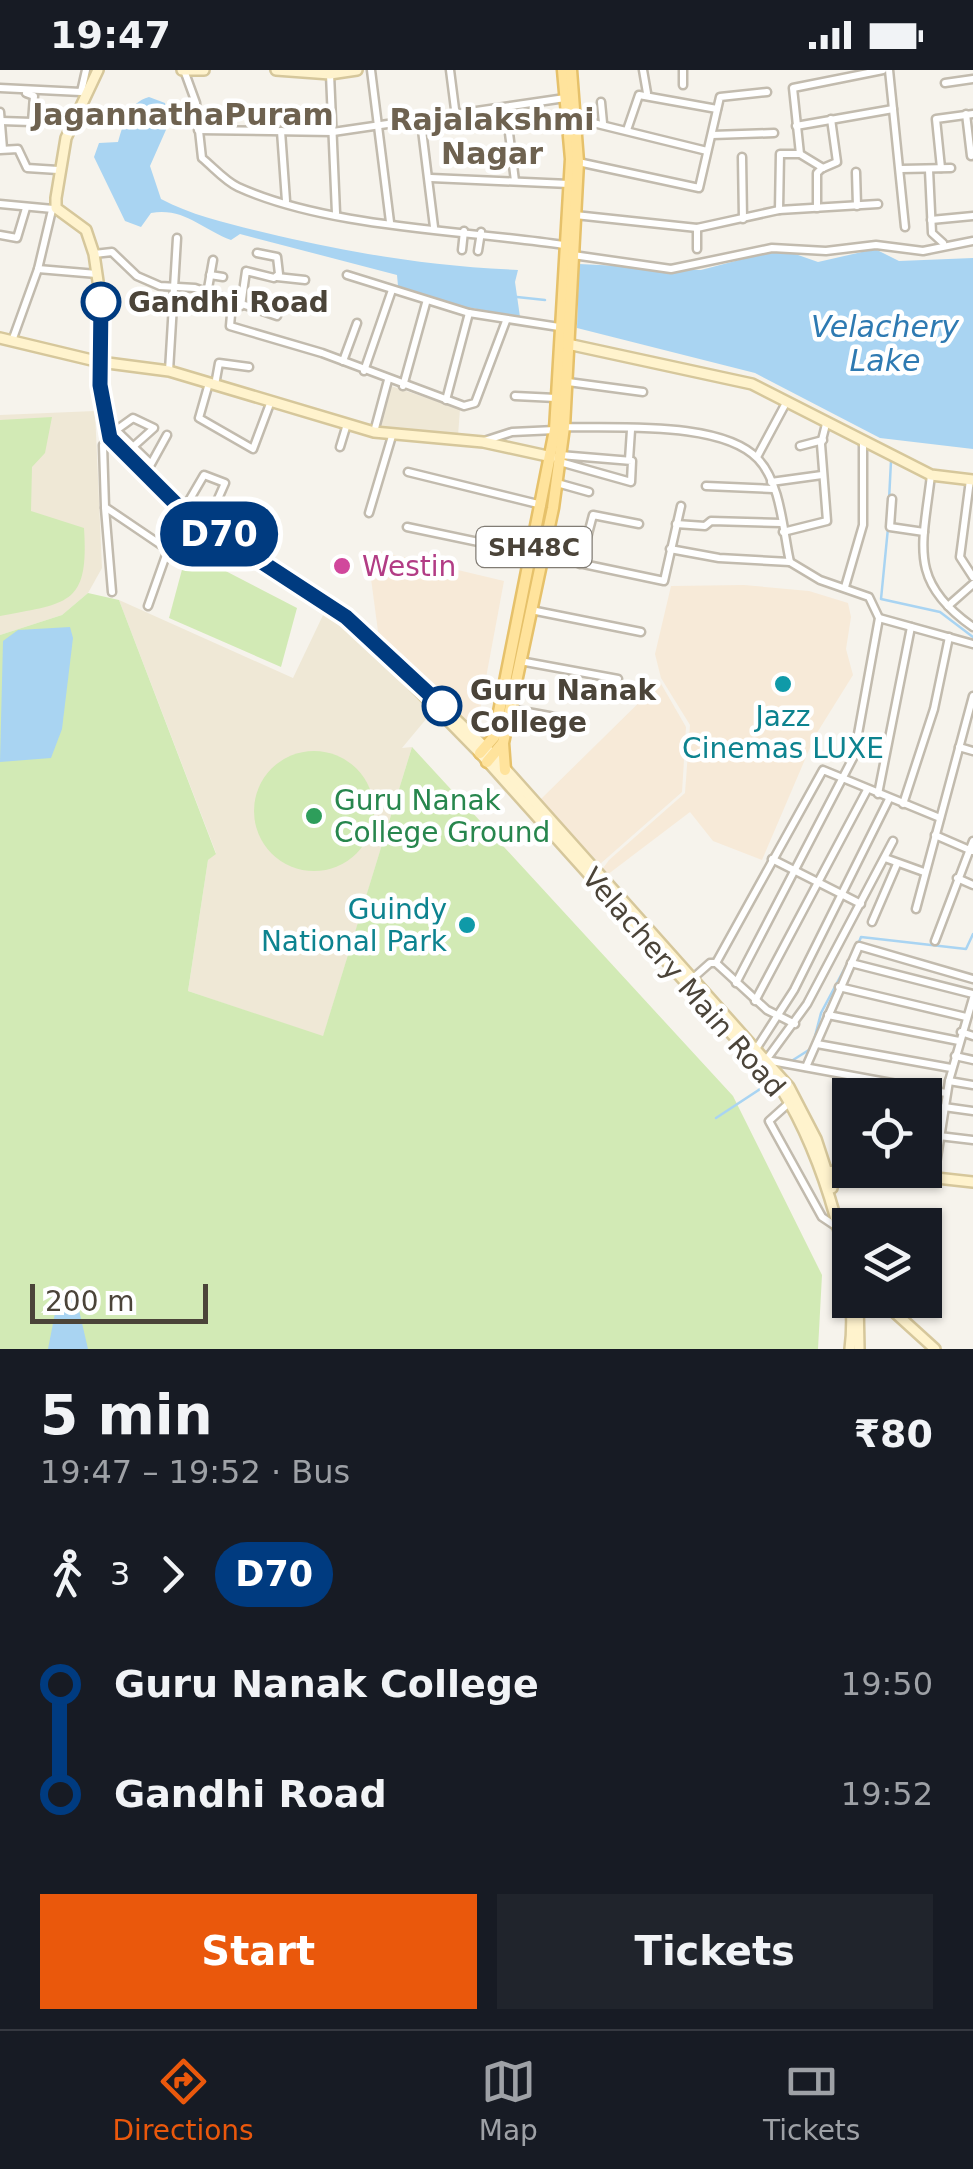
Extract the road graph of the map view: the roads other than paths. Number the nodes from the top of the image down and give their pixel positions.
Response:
1 (86, 70) edge
2 (98, 70) edge
3 (183, 70) edge
4 (204, 70) edge
5 (276, 70) edge
6 (357, 70) edge
7 (370, 70) edge
8 (450, 70) edge
9 (563, 70) edge
10 (571, 70) edge
11 (643, 70) edge
12 (683, 70) edge
13 (886, 70) edge
14 (301, 72) edge
15 (330, 74) junction
16 (973, 79) edge
17 (946, 83) dead end
18 (683, 84) dead end
19 (0, 89) edge
20 (767, 92) dead end
21 (647, 93) junction
22 (567, 98) junction
23 (601, 102) dead end
24 (506, 109) junction
25 (717, 109) junction
26 (893, 109) junction
27 (0, 112) edge
28 (969, 114) edge
29 (456, 117) junction
30 (576, 118) junction
31 (832, 119) junction
32 (1, 121) edge
33 (421, 122) junction
34 (603, 123) junction
35 (796, 126) junction
36 (378, 127) junction
37 (198, 130) junction
38 (627, 130) junction
39 (280, 131) junction
40 (333, 132) junction
41 (774, 134) dead end
42 (712, 135) junction
43 (2, 150) edge
44 (708, 151) junction
45 (800, 154) junction
46 (971, 156) edge
47 (742, 157) dead end
48 (578, 162) junction
49 (823, 168) junction
50 (900, 169) junction
51 (58, 170) junction
52 (929, 170) junction
53 (856, 172) dead end
54 (430, 178) junction
55 (516, 181) junction
56 (570, 184) junction
57 (286, 201) junction
58 (0, 204) edge
59 (878, 204) dead end
60 (857, 206) junction
61 (26, 208) junction
62 (817, 208) junction
63 (54, 209) junction
64 (779, 210) junction
65 (336, 213) junction
66 (575, 215) junction
67 (973, 216) edge
68 (743, 219) junction
69 (930, 220) junction
70 (390, 223) junction
71 (434, 227) junction
72 (905, 227) dead end
73 (696, 228) junction
74 (464, 230) junction
75 (481, 232) junction
76 (0, 236) edge
77 (178, 238) dead end
78 (973, 241) edge
79 (944, 243) junction
80 (563, 245) junction
81 (698, 249) dead end
82 (462, 250) dead end
83 (478, 250) dead end
84 (257, 253) dead end
85 (94, 254) junction
86 (572, 255) junction
87 (212, 260) dead end
88 (38, 269) junction
89 (98, 274) junction
90 (210, 275) junction
91 (346, 275) dead end
92 (223, 277) dead end
93 (277, 277) junction
94 (305, 280) dead end
95 (172, 286) junction
96 (392, 290) junction
97 (207, 294) junction
98 (232, 303) junction
99 (426, 303) junction
100 (241, 306) junction
101 (469, 313) junction
102 (277, 316) dead end
103 (506, 321) junction
104 (357, 323) dead end
105 (559, 328) junction
106 (0, 338) edge
107 (12, 340) junction
108 (558, 342) junction
109 (570, 344) junction
110 (343, 361) junction
111 (100, 362) junction
112 (250, 367) dead end
113 (168, 371) junction
114 (364, 371) junction
115 (388, 380) junction
116 (568, 382) junction
117 (212, 384) junction
118 (403, 386) junction
119 (643, 392) dead end
120 (514, 396) dead end
121 (556, 398) junction
122 (446, 400) junction
123 (271, 401) junction
124 (787, 401) junction
125 (347, 424) junction
126 (826, 424) junction
127 (559, 428) junction
128 (630, 430) junction
129 (374, 432) junction
130 (112, 435) junction
131 (167, 436) dead end
132 (392, 436) junction
133 (823, 440) junction
134 (483, 442) junction
135 (863, 442) junction
136 (800, 446) dead end
137 (340, 447) dead end
138 (128, 451) junction
139 (557, 458) junction
140 (757, 458) junction
141 (629, 460) junction
142 (408, 472) dead end
143 (822, 474) junction
144 (931, 475) junction
145 (972, 480) edge
146 (556, 485) junction
147 (706, 486) dead end
148 (772, 486) junction
149 (586, 492) dead end
150 (892, 499) dead end
151 (543, 505) junction
152 (681, 506) dead end
153 (105, 507) junction
154 (183, 511) junction
155 (370, 513) dead end
156 (969, 514) edge
157 (639, 524) dead end
158 (676, 524) junction
159 (206, 526) junction
160 (406, 527) dead end
161 (782, 528) junction
162 (924, 532) junction
163 (166, 549) junction
164 (670, 549) junction
165 (537, 556) junction
166 (790, 562) junction
167 (580, 565) junction
168 (973, 580) edge
169 (846, 586) junction
170 (112, 592) dead end
171 (148, 606) dead end
172 (948, 606) junction
173 (530, 610) junction
174 (879, 618) junction
175 (911, 626) junction
176 (973, 627) edge
177 (642, 632) dead end
178 (948, 637) junction
179 (973, 644) edge
180 (519, 661) junction
181 (618, 679) dead end
182 (973, 696) edge
183 (510, 708) junction
184 (971, 710) edge
185 (582, 722) dead end
186 (969, 728) edge
187 (503, 743) junction
188 (959, 747) junction
189 (973, 751) edge
190 (486, 754) junction
191 (505, 770) junction
192 (844, 780) junction
193 (867, 790) junction
194 (878, 794) junction
195 (889, 799) junction
196 (903, 804) junction
197 (940, 818) junction
198 (935, 835) junction
199 (894, 841) dead end
200 (973, 841) edge
201 (971, 851) edge
202 (885, 858) junction
203 (772, 859) junction
204 (897, 864) junction
205 (796, 872) junction
206 (924, 872) junction
207 (957, 878) junction
208 (818, 882) junction
209 (973, 885) edge
210 (840, 894) junction
211 (861, 904) junction
212 (916, 909) dead end
213 (872, 922) dead end
214 (935, 941) dead end
215 (852, 962) junction
216 (716, 963) junction
217 (692, 979) junction
218 (973, 979) edge
219 (736, 983) junction
220 (840, 986) junction
221 (973, 996) edge
222 (755, 1001) junction
223 (971, 1009) edge
224 (828, 1015) junction
225 (778, 1017) junction
226 (966, 1018) junction
227 (795, 1024) junction
228 (960, 1036) junction
229 (973, 1036) edge
230 (817, 1044) junction
231 (756, 1049) junction
232 (955, 1056) junction
233 (766, 1060) junction
234 (973, 1060) edge
235 (806, 1067) junction
236 (952, 1068) junction
237 (949, 1081) junction
238 (973, 1085) edge
239 (946, 1093) junction
240 (790, 1102) junction
241 (944, 1107) junction
242 (973, 1111) edge
243 (942, 1119) edge
244 (942, 1136) edge
245 (973, 1140) edge
246 (832, 1171) edge
247 (828, 1172) junction
248 (942, 1178) edge
249 (973, 1182) edge
250 (835, 1208) edge
251 (832, 1211) edge
252 (832, 1224) edge
253 (849, 1318) edge
254 (858, 1318) edge
255 (901, 1318) edge
256 (850, 1349) edge
257 (859, 1349) edge
258 (935, 1349) edge

1 - 19 street
2 - 51 main road
3 - 4 main road
3 - 37 street
5 - 14 main road
6 - 15 main road
7 - 36 street
8 - 29 street
9 - 22 main road, SH48C
10 - 30 main road, SH48C
11 - 21 street
12 - 18 street
13 - 26 street
13 - 35 street
14 - 15 main road
15 - 40 street
16 - 17 street
19 - 32 street
20 - 25 street
21 - 25 street
21 - 38 street
22 - 24 street
22 - 56 main road, SH48C
23 - 34 street
24 - 29 street
24 - 55 street
25 - 42 street
26 - 31 street
26 - 50 street
27 - 32 street
28 - 46 street
28 - 52 street
29 - 33 street
30 - 34 street
30 - 48 main road, SH48C
31 - 35 street
31 - 49 street
32 - 43 street
33 - 36 street
33 - 54 street
34 - 38 street
35 - 45 street
36 - 40 street
36 - 70 street
37 - 39 street
37 - 57 street
38 - 44 street
39 - 40 street
39 - 57 street
40 - 65 street
41 - 42 street
42 - 44 street
43 - 51 street
44 - 48 street
45 - 49 street
45 - 64 street
47 - 68 street
48 - 66 main road, SH48C
49 - 62 street
50 - 52 street
50 - 72 street
51 - 63 main road
52 - 69 street
53 - 60 street
54 - 55 street
54 - 71 street
55 - 56 street
56 - 80 main road, SH48C
57 - 65 street
58 - 61 street
59 - 60 street
60 - 62 street
61 - 63 street
61 - 76 street
62 - 64 street
63 - 85 main road
63 - 88 street
64 - 68 street
65 - 70 street
66 - 73 street
66 - 86 main road, SH48C
67 - 69 street
68 - 73 street
69 - 79 street
70 - 71 street
71 - 74 street
73 - 81 street
74 - 75 street
74 - 82 street
75 - 80 street
75 - 83 street
77 - 95 street
78 - 79 street
79 - 86 street
80 - 105 main road, SH48C
84 - 93 street
85 - 89 main road
85 - 95 street
86 - 109 main road, SH48C
87 - 90 street
88 - 89 street
88 - 107 street
89 - 111 main road
90 - 92 street
90 - 97 street
91 - 96 street
93 - 94 street
93 - 100 street
95 - 97 street
95 - 113 street
96 - 99 street
96 - 114 street
97 - 98 street
98 - 100 street
98 - 110 street
99 - 101 street
99 - 118 street
100 - 102 street
101 - 103 street
101 - 122 street
103 - 105 street
103 - 122 street
104 - 110 street
105 - 108 main road, SH48C
106 - 107 main road
107 - 111 main road
108 - 109 main road
108 - 121 main road, SH48C
109 - 116 main road, SH48C
109 - 124 main road
110 - 114 street
111 - 113 main road
111 - 130 main road
112 - 117 street
113 - 117 main road
114 - 115 street
115 - 118 street
115 - 129 street
116 - 119 street
116 - 127 main road, SH48C
117 - 123 main road
117 - 123 street
118 - 122 street
120 - 121 street
121 - 127 main road, SH48C
123 - 125 main road
124 - 126 main road
124 - 140 street
125 - 129 main road
125 - 137 street
126 - 133 street
126 - 135 main road
127 - 128 street
127 - 134 street
127 - 139 main road, SH48C
128 - 140 street
128 - 141 street
129 - 132 main road
130 - 138 main road, Velachery Main Road
130 - 138 street
130 - 153 street
131 - 138 street
132 - 134 main road
132 - 155 street
133 - 136 street
133 - 143 street
134 - 139 main road
135 - 144 main road
135 - 169 street
138 - 154 main road, Velachery Main Road
139 - 141 street
139 - 141 street
139 - 146 main road, SH48C
139 - 151 main road, SH48C
140 - 148 street
142 - 151 street
143 - 148 street
143 - 161 street
144 - 145 main road
144 - 162 street
145 - 156 street
146 - 149 street
146 - 165 main road, SH48C
147 - 148 street
148 - 161 street
150 - 162 street
151 - 165 main road, SH48C
152 - 158 street
153 - 163 street
153 - 170 street
154 - 159 main road, Velachery Main Road
154 - 159 street
154 - 163 street
156 - 168 street
157 - 167 street
158 - 161 street
158 - 164 street
159 - 190 main road, Velachery Main Road
160 - 165 street
161 - 166 street
162 - 172 street
163 - 171 street
164 - 166 street
164 - 167 street
165 - 167 street
165 - 173 main road, SH48C
165 - 190 main road, SH48C
166 - 169 street
168 - 172 street
169 - 174 street
172 - 176 street
173 - 177 street
173 - 180 main road, SH48C
174 - 175 street
174 - 192 street
175 - 178 street
175 - 194 street
178 - 179 street
178 - 196 street
180 - 181 street
180 - 183 main road, SH48C
182 - 184 street
183 - 185 street
183 - 187 main road, SH48C
184 - 186 street
186 - 188 street
187 - 190 main road, SH48C
187 - 191 main road
188 - 189 street
188 - 197 street
190 - 191 main road, Velachery Main Road
190 - 240 main road, Velachery Main Road
191 - 217 main road, Velachery Main Road
192 - 193 street
192 - 203 street
192 - 205 street
193 - 194 street
193 - 208 street
194 - 195 street
195 - 196 street
195 - 210 street
196 - 197 street
197 - 198 street
198 - 201 street
198 - 206 street
199 - 202 street
200 - 201 street
201 - 207 street
202 - 204 street
202 - 211 street
203 - 205 street
203 - 216 street
204 - 206 street
204 - 213 street
205 - 208 street
205 - 219 street
206 - 212 street
207 - 209 street
207 - 214 street
208 - 210 street
208 - 222 street
210 - 211 street
210 - 225 street
211 - 227 street
215 - 218 street
215 - 220 street
215 - 221 street
216 - 217 street
216 - 219 street
217 - 231 main road, Velachery Main Road
219 - 222 street
220 - 224 street
220 - 226 street
221 - 223 street
222 - 225 street
223 - 226 street
224 - 228 street
224 - 230 street
225 - 227 street
225 - 231 street
226 - 228 street
227 - 233 street
228 - 229 street
228 - 232 street
230 - 235 street
230 - 236 street
231 - 233 main road, Velachery Main Road
232 - 234 street
232 - 236 street
233 - 235 street
233 - 247 main road, Velachery Main Road
235 - 239 street
236 - 237 street
237 - 238 street
237 - 239 street
239 - 241 street
240 - 251 main road, Velachery Main Road
240 - 252 street
241 - 242 street
241 - 243 street
244 - 245 street
246 - 247 main road
247 - 250 main road, Velachery Main Road
248 - 249 main road
253 - 256 main road, Velachery Main Road
254 - 257 main road
255 - 258 main road

